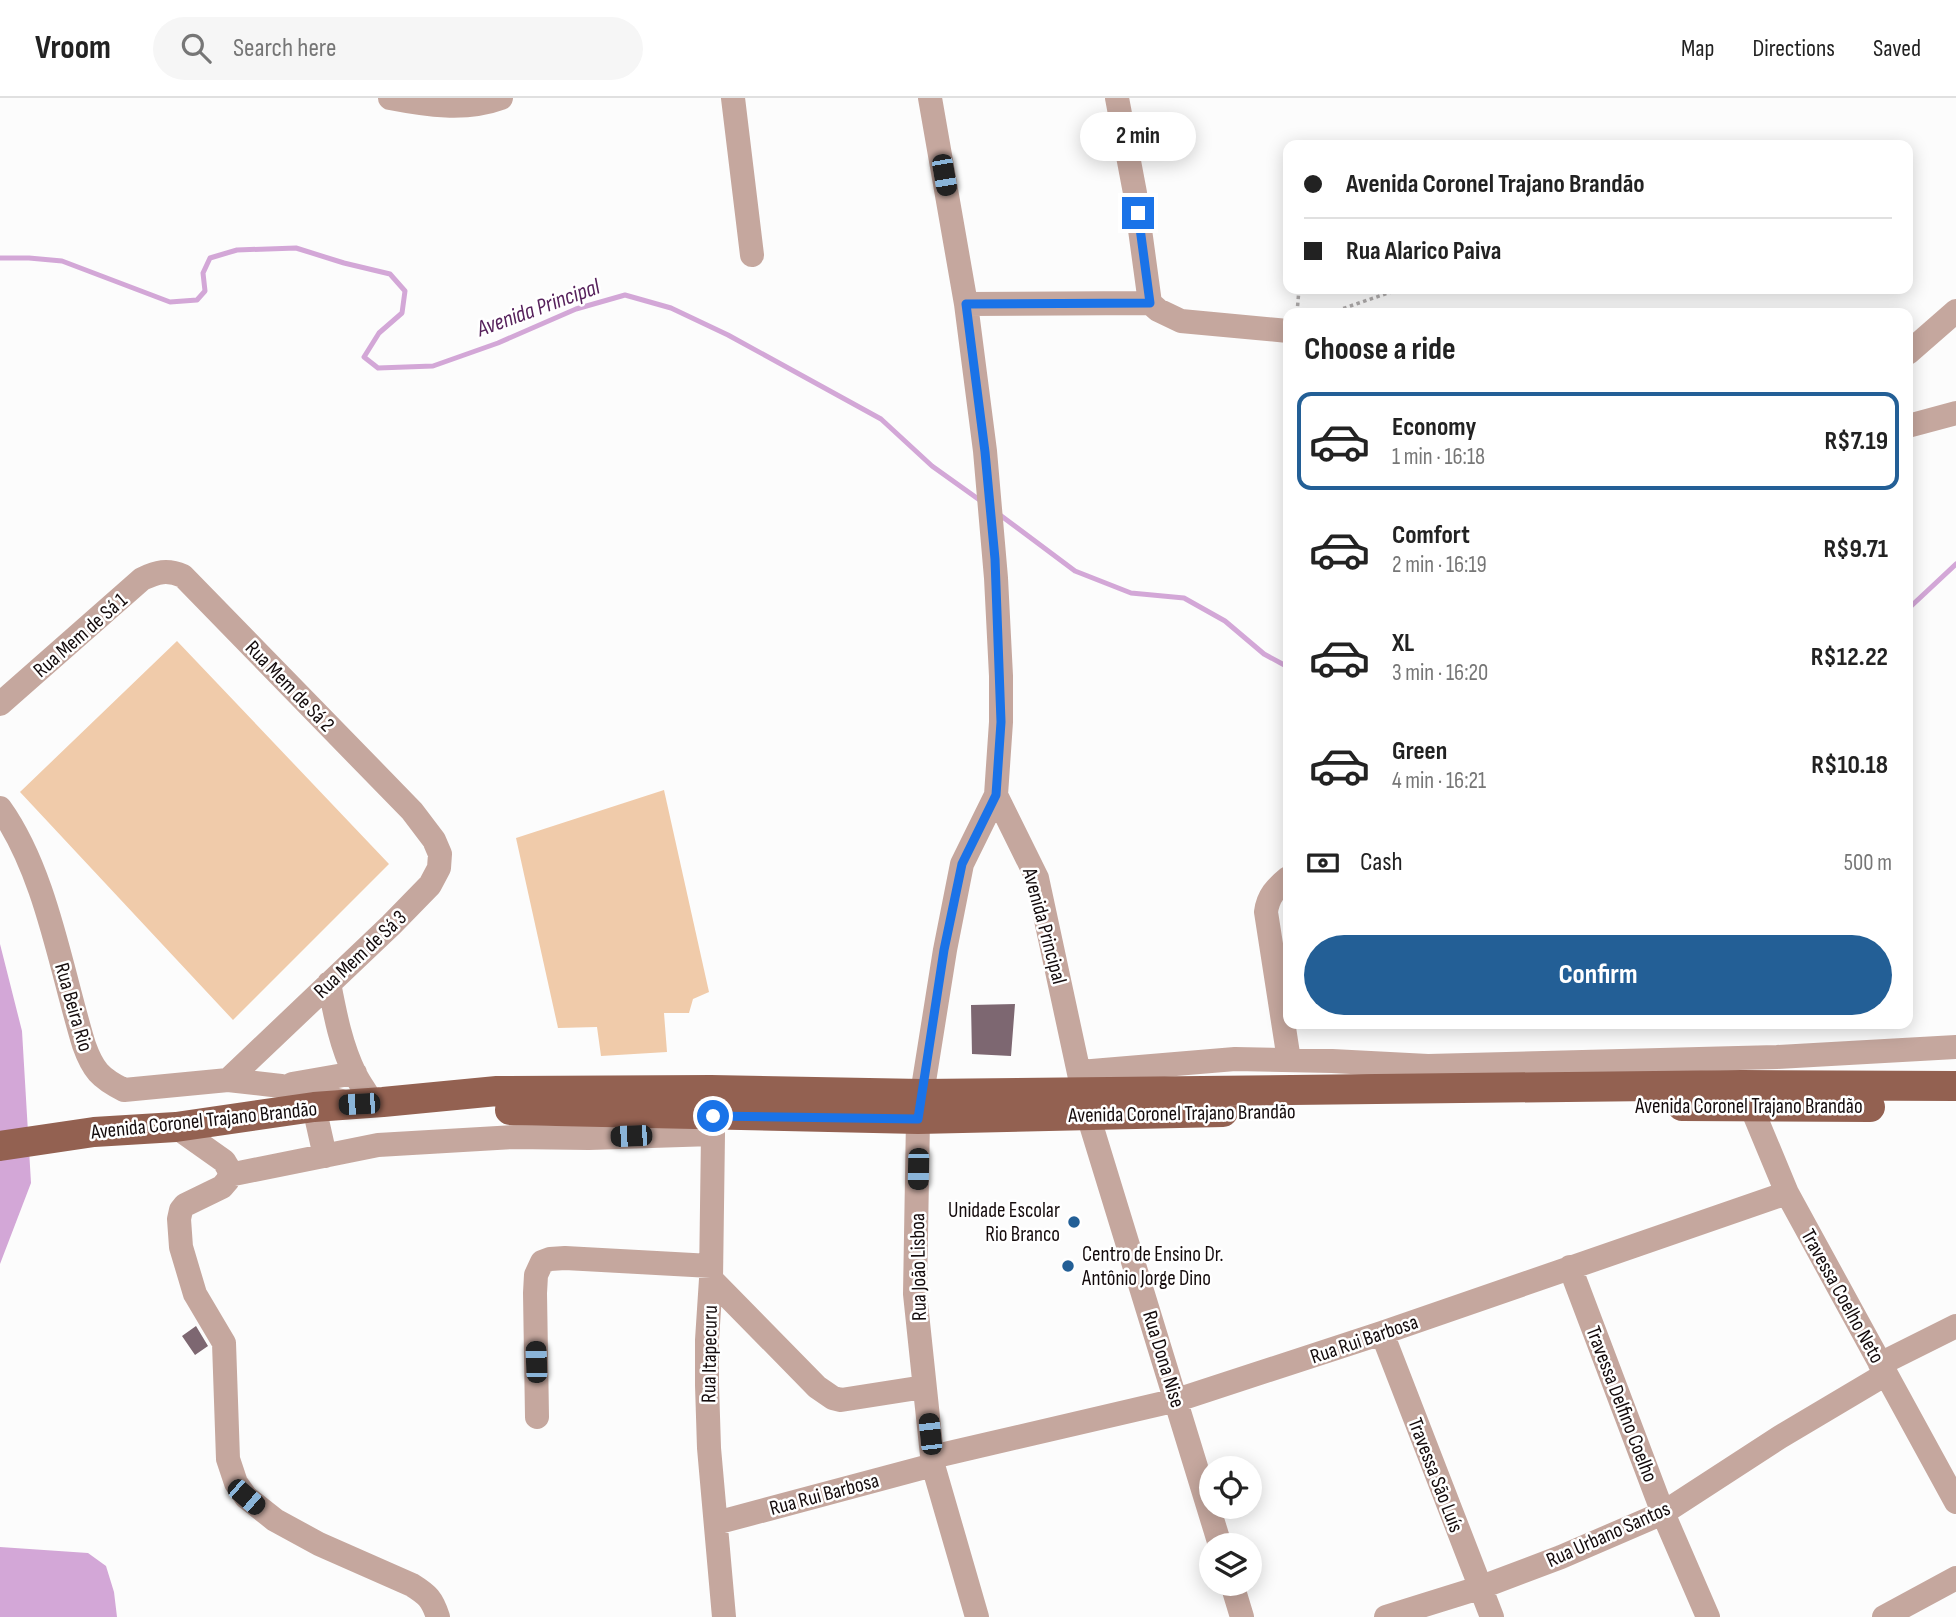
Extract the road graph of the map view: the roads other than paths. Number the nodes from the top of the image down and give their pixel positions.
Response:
1 (390, 98) edge
2 (501, 98) edge
3 (733, 98) edge
4 (930, 98) edge
5 (1117, 98) edge
6 (752, 256) dead end
7 (1150, 303) junction
8 (966, 304) junction
9 (1956, 311) edge
10 (1283, 331) edge
11 (1913, 349) edge
12 (1956, 413) edge
13 (1913, 425) edge
14 (163, 571) joint
15 (0, 704) edge
16 (996, 795) junction
17 (0, 807) edge
18 (412, 811) joint
19 (1283, 882) edge
20 (329, 983) junction
21 (1283, 1021) edge
22 (1284, 1029) edge
23 (1956, 1047) edge
24 (1289, 1060) junction
25 (355, 1073) junction
26 (228, 1080) junction
27 (281, 1086) junction
28 (1956, 1086) edge
29 (1084, 1093) junction
30 (1746, 1096) junction
31 (366, 1103) junction
32 (920, 1106) junction
33 (314, 1107) junction
34 (1956, 1107) edge
35 (712, 1113) junction
36 (176, 1127) junction
37 (0, 1146) edge
38 (325, 1156) junction
39 (229, 1175) junction
40 (1787, 1194) junction
41 (1570, 1268) junction
42 (711, 1273) junction
43 (1956, 1326) edge
44 (1382, 1334) junction
45 (1883, 1369) junction
46 (924, 1387) junction
47 (1177, 1400) junction
48 (537, 1417) dead end
49 (932, 1461) junction
50 (1956, 1502) edge
51 (1663, 1513) junction
52 (716, 1523) junction
53 (1216, 1533) edge
54 (1956, 1578) edge
55 (1479, 1588) junction
56 (1236, 1596) edge
57 (438, 1617) edge
58 (724, 1617) edge
59 (977, 1617) edge
60 (1242, 1617) edge
61 (1386, 1617) edge
62 (1492, 1617) edge
63 (1708, 1617) edge
64 (1884, 1617) edge

1 - 2 street
3 - 6 street
4 - 8 street
5 - 7 street
7 - 8 street
7 - 10 street
8 - 16 street
9 - 11 street
12 - 13 street
14 - 15 street, Rua Mem de Sá 1
14 - 18 street, Rua Mem de Sá 2
16 - 29 street, Avenida Principal
16 - 32 street, Rua João Lisboa
17 - 26 street, Rua Beira Rio
18 - 20 street, Rua Mem de Sá 3
19 - 21 street
20 - 25 street
20 - 26 street, Rua Mem de Sá 3
22 - 24 street
23 - 24 street, Avenida Coronel Trajano Brandão
24 - 29 street, Avenida Coronel Trajano Brandão
25 - 27 street
25 - 31 street
26 - 27 street, Rua Beira Rio
27 - 31 street, Rua Beira Rio
28 - 30 main road, Avenida Coronel Trajano Brandão
29 - 30 main road, Avenida Coronel Trajano Brandão
29 - 32 main road, Avenida Coronel Trajano Brandão
29 - 47 street, Rua Dona Nise
30 - 34 main road, Avenida Coronel Trajano Brandão
30 - 40 street, Travessa Coelho Neto
31 - 33 main road, Avenida Coronel Trajano Brandão
31 - 35 main road, Avenida Coronel Trajano Brandão
32 - 35 main road, Avenida Coronel Trajano Brandão
32 - 46 street, Rua João Lisboa
33 - 36 main road, Avenida Coronel Trajano Brandão
33 - 38 street
35 - 38 street
35 - 42 street, Rua Itapecuru
36 - 37 main road, Avenida Coronel Trajano Brandão
36 - 39 street
38 - 39 street
39 - 57 street
40 - 41 street, Rua Rui Barbosa
40 - 45 street, Travessa Coelho Neto
41 - 44 street, Rua Rui Barbosa
41 - 51 street, Travessa Delfino Coelho
42 - 46 street
42 - 48 street
42 - 52 street, Rua Itapecuru
43 - 45 street, Rua Urbano Santos
44 - 47 street, Rua Rui Barbosa
44 - 55 street, Travessa São Luís
45 - 50 street, Travessa Coelho Neto
45 - 51 street, Rua Urbano Santos
46 - 49 street, Rua João Lisboa
47 - 49 street, Rua Rui Barbosa
47 - 53 street, Rua Dona Nise
49 - 52 street, Rua Rui Barbosa
49 - 59 street, Rua João Lisboa
51 - 55 street, Rua Urbano Santos
51 - 63 street, Travessa Delfino Coelho
52 - 58 street, Rua Itapecuru
54 - 64 street
55 - 61 street, Rua Urbano Santos
55 - 62 street, Travessa São Luís
56 - 60 street

